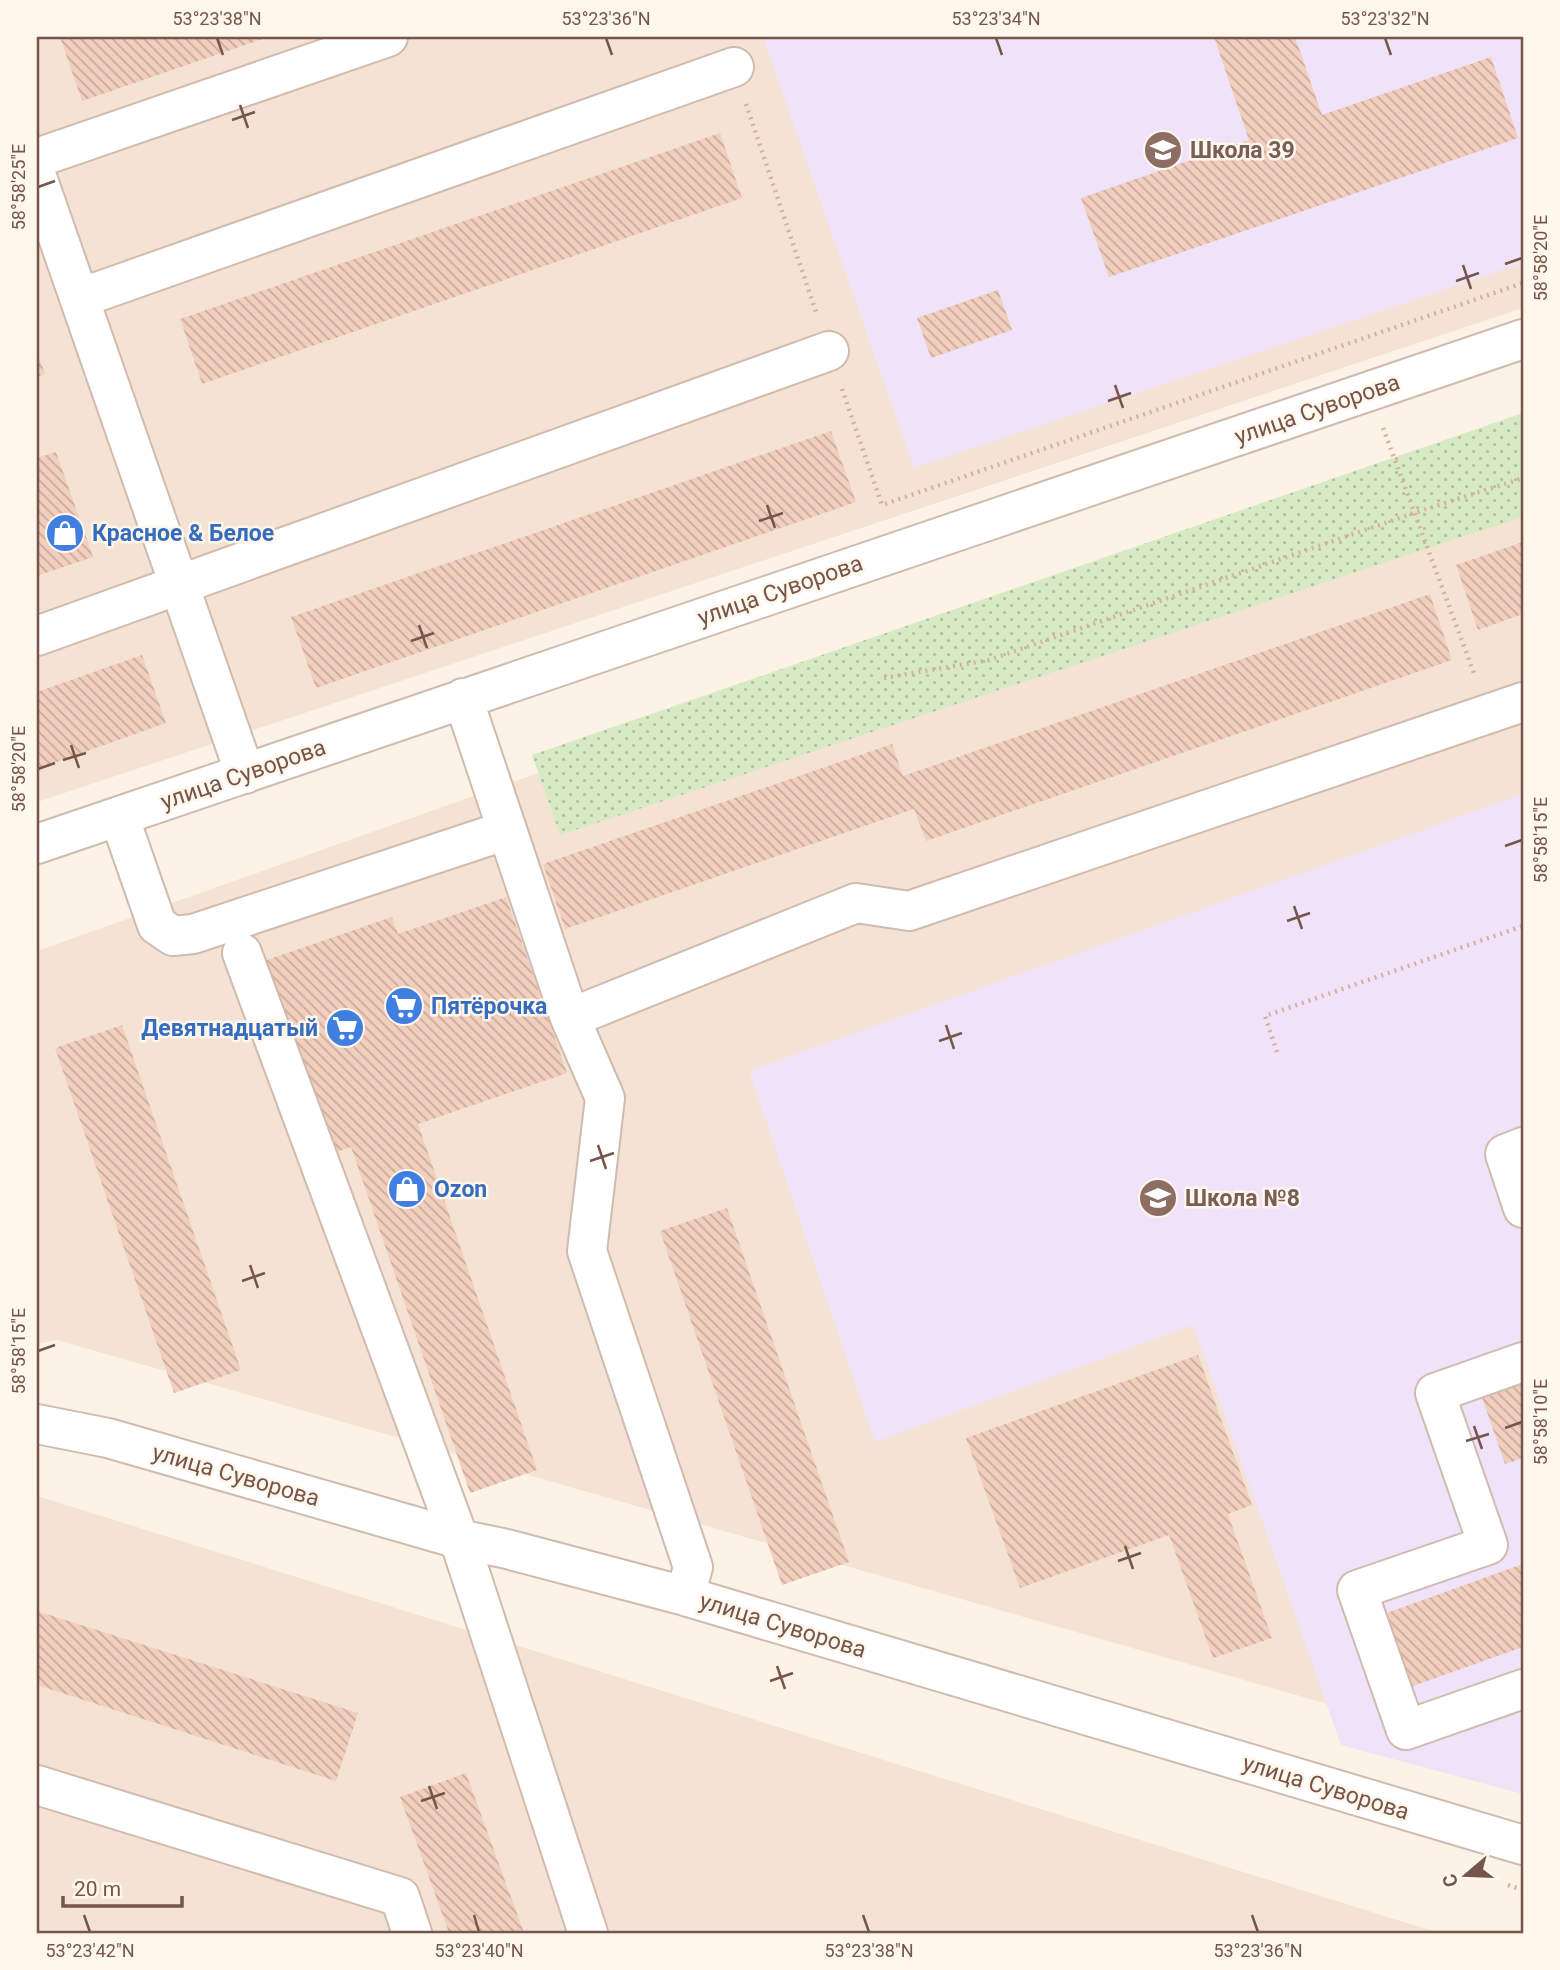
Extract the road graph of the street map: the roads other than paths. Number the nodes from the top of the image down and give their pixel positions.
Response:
1 (388, 37) edge
2 (734, 67) road end
3 (37, 158) edge
4 (37, 177) edge
5 (80, 298) junction
6 (1523, 339) edge
7 (829, 351) road end
8 (179, 587) junction
9 (37, 636) edge
10 (463, 698) junction
11 (1506, 708) edge
12 (245, 774) junction
13 (119, 816) junction
14 (507, 830) junction
15 (37, 844) edge
16 (242, 953) dead end
17 (570, 1018) junction
18 (1523, 1147) edge
19 (1523, 1208) edge
20 (1523, 1362) edge
21 (37, 1424) edge
22 (459, 1539) junction
23 (685, 1596) junction
24 (1523, 1689) edge
25 (37, 1785) edge
26 (1523, 1846) edge
27 (412, 1933) edge
28 (588, 1933) edge

1 - 3 street
2 - 5 street
4 - 5 street
5 - 8 street
6 - 10 street, улица Суворова
7 - 8 street
8 - 9 street
8 - 12 street
10 - 12 street, улица Суворова
10 - 14 street
11 - 17 street
12 - 13 street, улица Суворова
13 - 14 street
13 - 15 street, улица Суворова
14 - 17 street
16 - 22 street
17 - 23 street
18 - 19 street
20 - 24 street
21 - 22 street, улица Суворова
22 - 23 street, улица Суворова
22 - 28 street
23 - 26 street, улица Суворова
25 - 27 street

